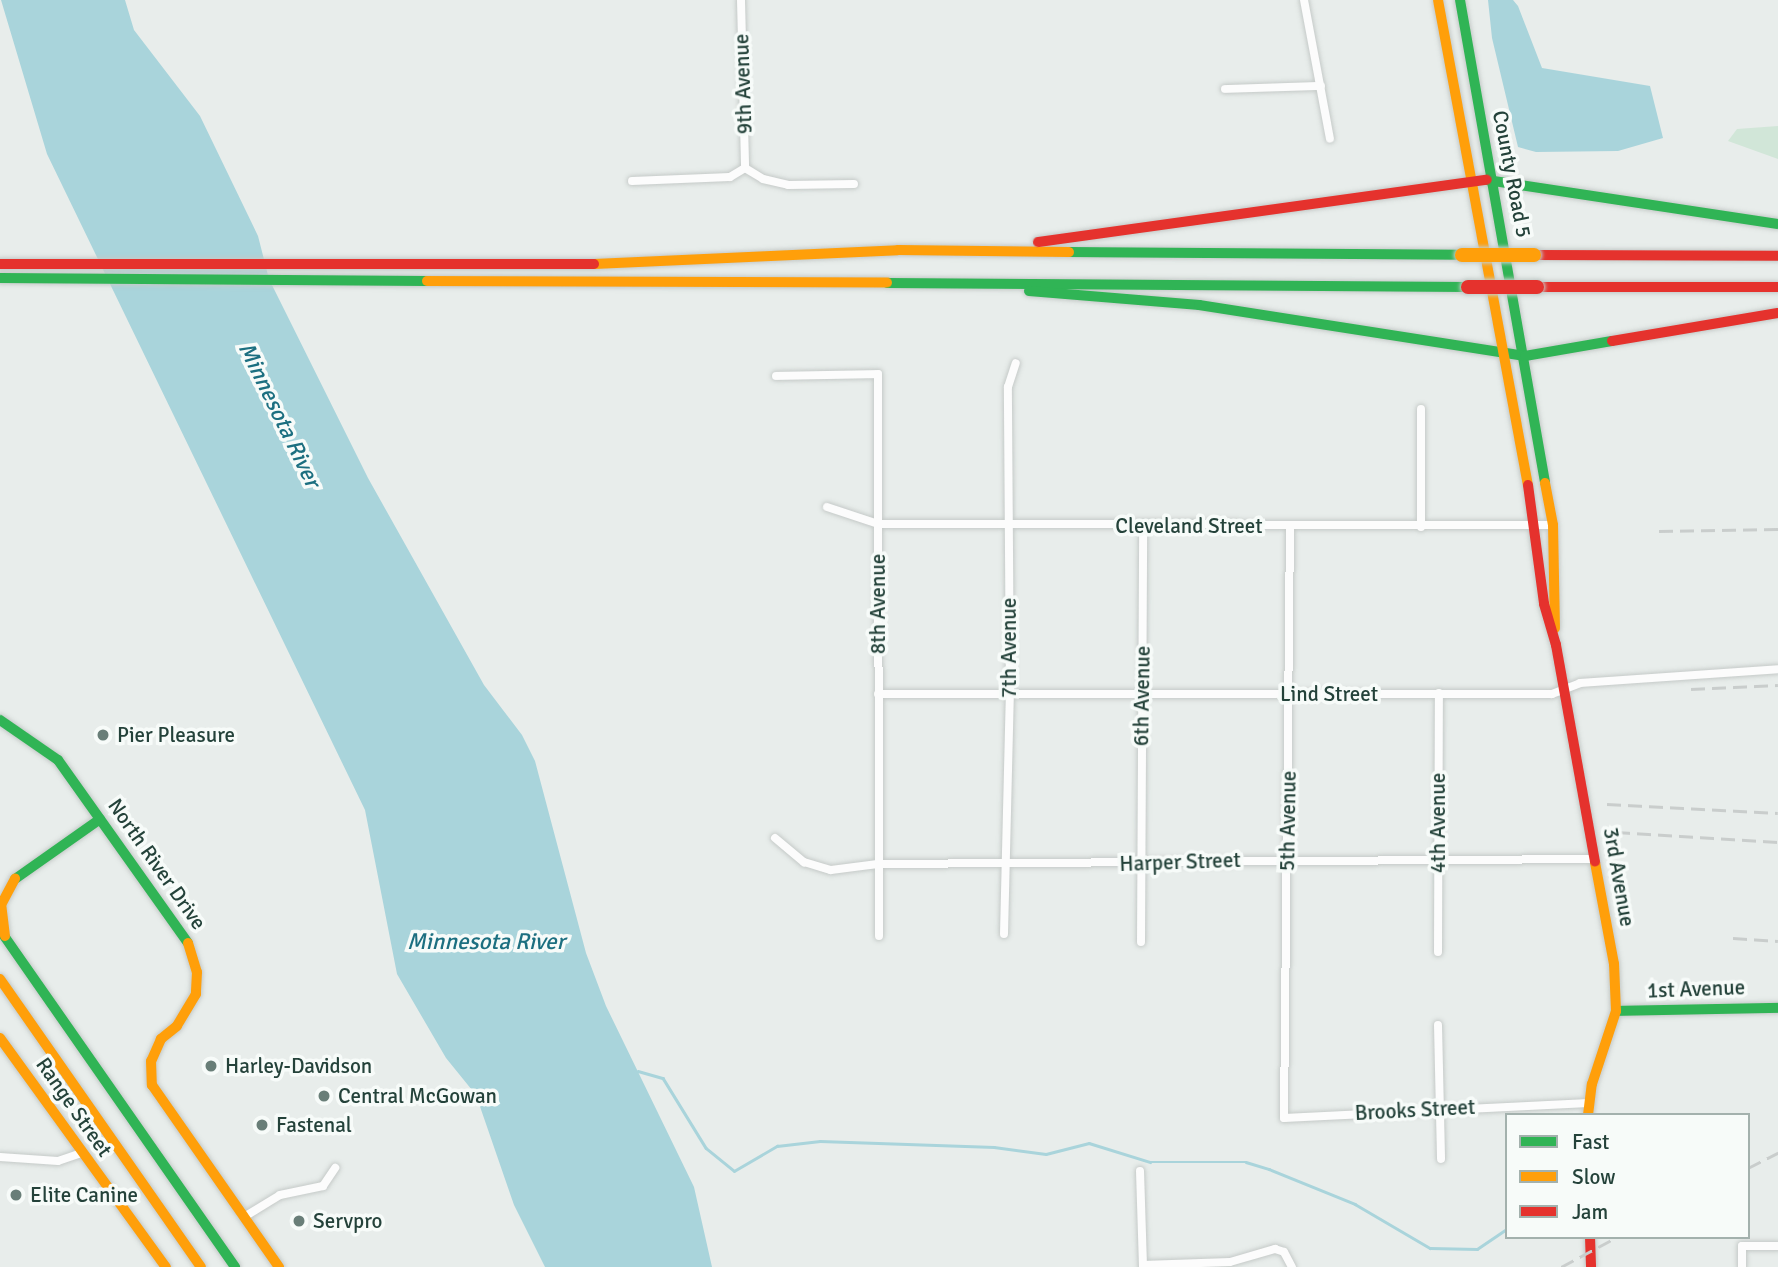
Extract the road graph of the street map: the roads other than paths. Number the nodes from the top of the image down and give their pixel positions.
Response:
1 (741, 0) edge
2 (1304, 0) edge
3 (1438, 0) edge
4 (1460, 0) edge
5 (1321, 86) junction
6 (1225, 89) dead end
7 (1330, 139) dead end
8 (745, 169) junction
9 (1492, 179) junction
10 (632, 181) dead end
11 (1472, 182) junction
12 (854, 184) dead end
13 (1778, 224) edge
14 (898, 250) junction
15 (1778, 256) edge
16 (3, 263) edge
17 (7, 278) edge
18 (958, 282) junction
19 (1778, 287) edge
20 (1778, 313) edge
21 (1503, 354) junction
22 (1525, 356) junction
23 (1016, 363) dead end
24 (776, 376) dead end
25 (1421, 409) dead end
26 (827, 507) dead end
27 (878, 524) junction
28 (1008, 525) junction
29 (1290, 525) junction
30 (1535, 525) junction
31 (1553, 525) junction
32 (1143, 527) junction
33 (1421, 527) junction
34 (1556, 645) junction
35 (1778, 670) edge
36 (1564, 689) junction
37 (1439, 693) junction
38 (878, 694) junction
39 (1010, 694) junction
40 (1142, 694) junction
41 (1289, 694) junction
42 (0, 720) edge
43 (100, 819) junction
44 (775, 838) dead end
45 (1289, 859) junction
46 (1594, 859) junction
47 (1437, 860) junction
48 (1006, 862) junction
49 (878, 864) junction
50 (1140, 865) junction
51 (15, 879) junction
52 (0, 883) edge
53 (2, 934) edge
54 (1004, 934) dead end
55 (879, 936) dead end
56 (1141, 942) dead end
57 (1438, 952) dead end
58 (0, 979) edge
59 (1778, 1008) edge
60 (1616, 1011) junction
61 (1438, 1025) dead end
62 (0, 1038) edge
63 (1439, 1108) junction
64 (1588, 1109) edge
65 (1284, 1118) joint
66 (81, 1153) junction
67 (0, 1157) edge
68 (1441, 1159) dead end
69 (335, 1168) dead end
70 (1140, 1171) dead end
71 (244, 1217) junction
72 (1590, 1239) edge
73 (1778, 1246) edge
74 (1175, 1265) edge
75 (1218, 1265) edge
76 (1143, 1266) edge
77 (166, 1267) edge
78 (201, 1267) edge
79 (236, 1267) edge
80 (279, 1267) edge
81 (1292, 1267) edge
82 (1591, 1267) edge
83 (1742, 1267) edge

1 - 8 street, 9th Avenue
2 - 5 street
3 - 11 main road, County Road 5
4 - 9 main road, County Road 5
5 - 6 street
5 - 7 street
8 - 10 street
8 - 12 street
9 - 11 main road
9 - 13 main road
9 - 22 main road, County Road 5
11 - 14 main road
11 - 21 main road, County Road 5
14 - 15 main road, bridge
14 - 16 main road
17 - 18 main road
18 - 19 main road, bridge
18 - 21 main road
20 - 22 main road
21 - 22 main road
21 - 30 main road, 3rd Avenue
22 - 31 main road, 3rd Avenue
23 - 28 street, 7th Avenue
24 - 27 street, 8th Avenue
25 - 33 street
26 - 27 street, Cleveland Street
27 - 28 street, Cleveland Street
27 - 38 street, 8th Avenue
28 - 32 street, Cleveland Street
28 - 39 street, 7th Avenue
29 - 32 street, Cleveland Street
29 - 33 street, Cleveland Street
29 - 41 street, 5th Avenue
30 - 31 street, Cleveland Street
30 - 33 street, Cleveland Street
30 - 34 main road, 3rd Avenue
31 - 34 main road, 3rd Avenue
32 - 40 street, 6th Avenue
34 - 36 main road, 3rd Avenue
35 - 36 street, Lind Street
36 - 37 street, Lind Street
36 - 46 main road, 3rd Avenue
37 - 41 street, Lind Street
37 - 47 street, 4th Avenue
38 - 39 street, Lind Street
38 - 49 street, 8th Avenue
39 - 40 street, Lind Street
39 - 48 street, 7th Avenue
40 - 41 street, Lind Street
40 - 50 street, 6th Avenue
41 - 45 street, 5th Avenue
42 - 43 main road, North River Drive
43 - 51 main road
43 - 71 main road, North River Drive
44 - 49 street, Harper Street
45 - 47 street, Harper Street
45 - 50 street, Harper Street
45 - 65 street, 5th Avenue
46 - 47 street, Harper Street
46 - 60 main road, 3rd Avenue
47 - 57 street, 4th Avenue
48 - 49 street, Harper Street
48 - 50 street, Harper Street
48 - 54 street, 7th Avenue
49 - 55 street, 8th Avenue
50 - 56 street, 6th Avenue
51 - 52 main road
51 - 53 main road
53 - 79 main road
58 - 78 main road
59 - 60 main road, 1st Avenue
60 - 64 main road, 3rd Avenue
61 - 63 street
62 - 66 main road, Range Street
63 - 64 street, Brooks Street
63 - 65 street, Brooks Street
63 - 68 street
66 - 67 street
66 - 77 main road, Range Street
69 - 71 street
70 - 76 street
71 - 80 main road, North River Drive
72 - 82 main road
73 - 83 street
74 - 75 street
74 - 76 street
75 - 81 street

